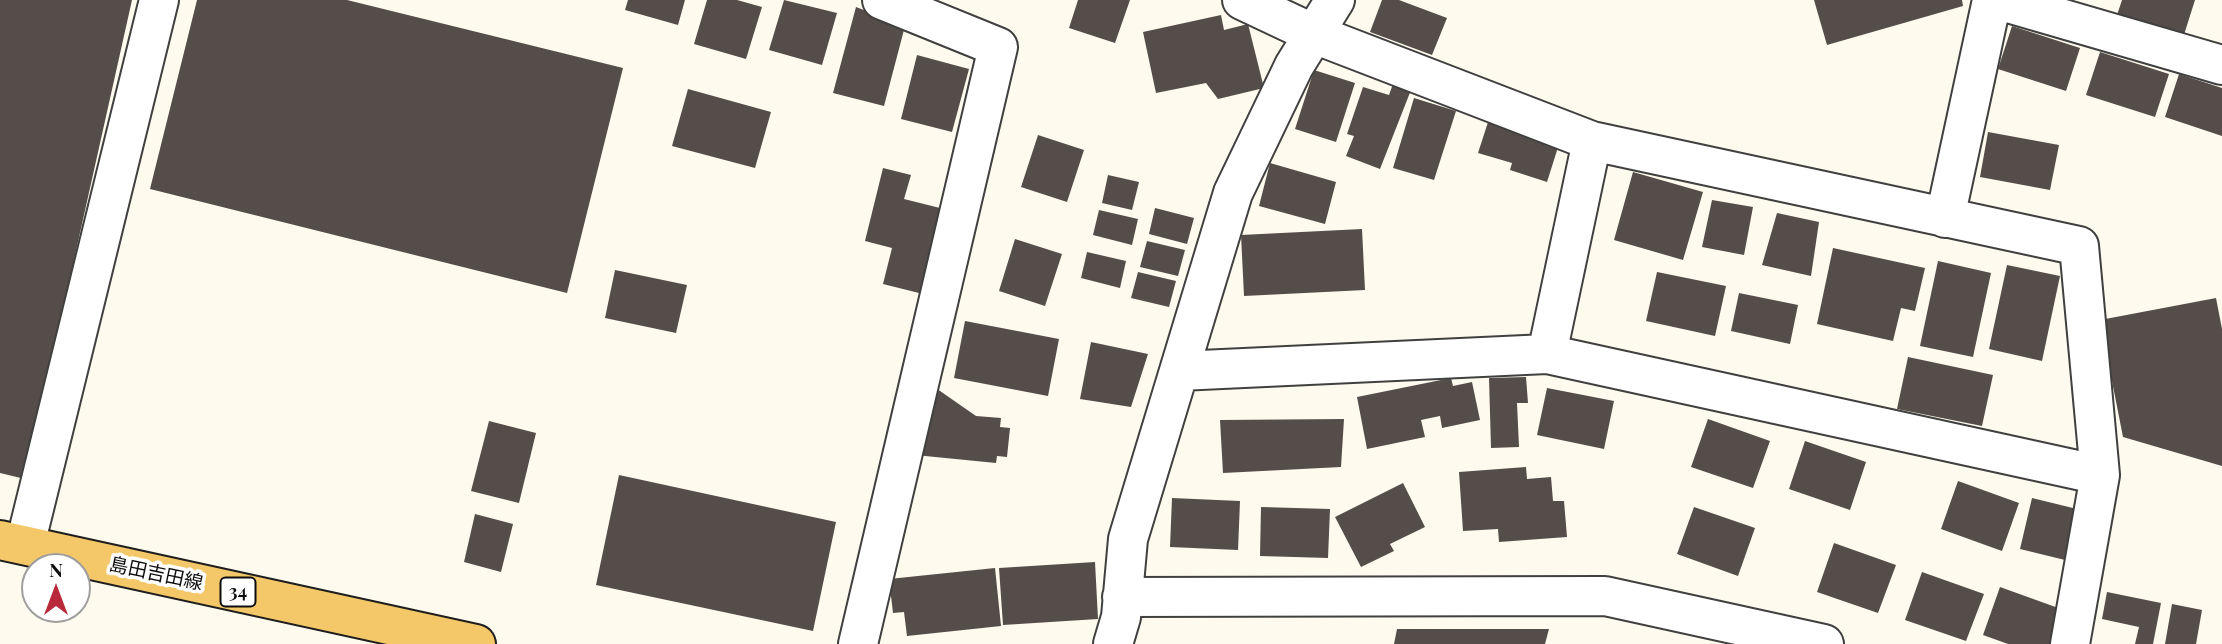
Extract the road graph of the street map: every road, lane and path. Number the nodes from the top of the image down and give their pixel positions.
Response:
1 (159, 0) edge
2 (882, 0) edge
3 (1242, 0) edge
4 (1335, 0) edge
5 (1992, 0) edge
6 (1998, 0) edge
7 (1314, 34) junction
8 (2222, 65) edge
9 (1592, 141) junction
10 (1945, 218) junction
11 (1547, 354) junction
12 (1179, 371) junction
13 (2099, 475) junction
14 (12, 543) edge
15 (1122, 597) junction
16 (476, 644) edge
17 (858, 644) edge
18 (1113, 644) edge
19 (1824, 644) edge
20 (2070, 644) edge

1 - 14 street
2 - 17 street
3 - 7 street
4 - 7 street
5 - 10 street
6 - 8 street
7 - 9 street
7 - 12 street
9 - 10 street
9 - 11 street
10 - 13 street
11 - 12 street
11 - 13 street
12 - 15 street
13 - 20 street
14 - 16 main road, 島田吉田線 / 34
15 - 18 street
15 - 19 street

